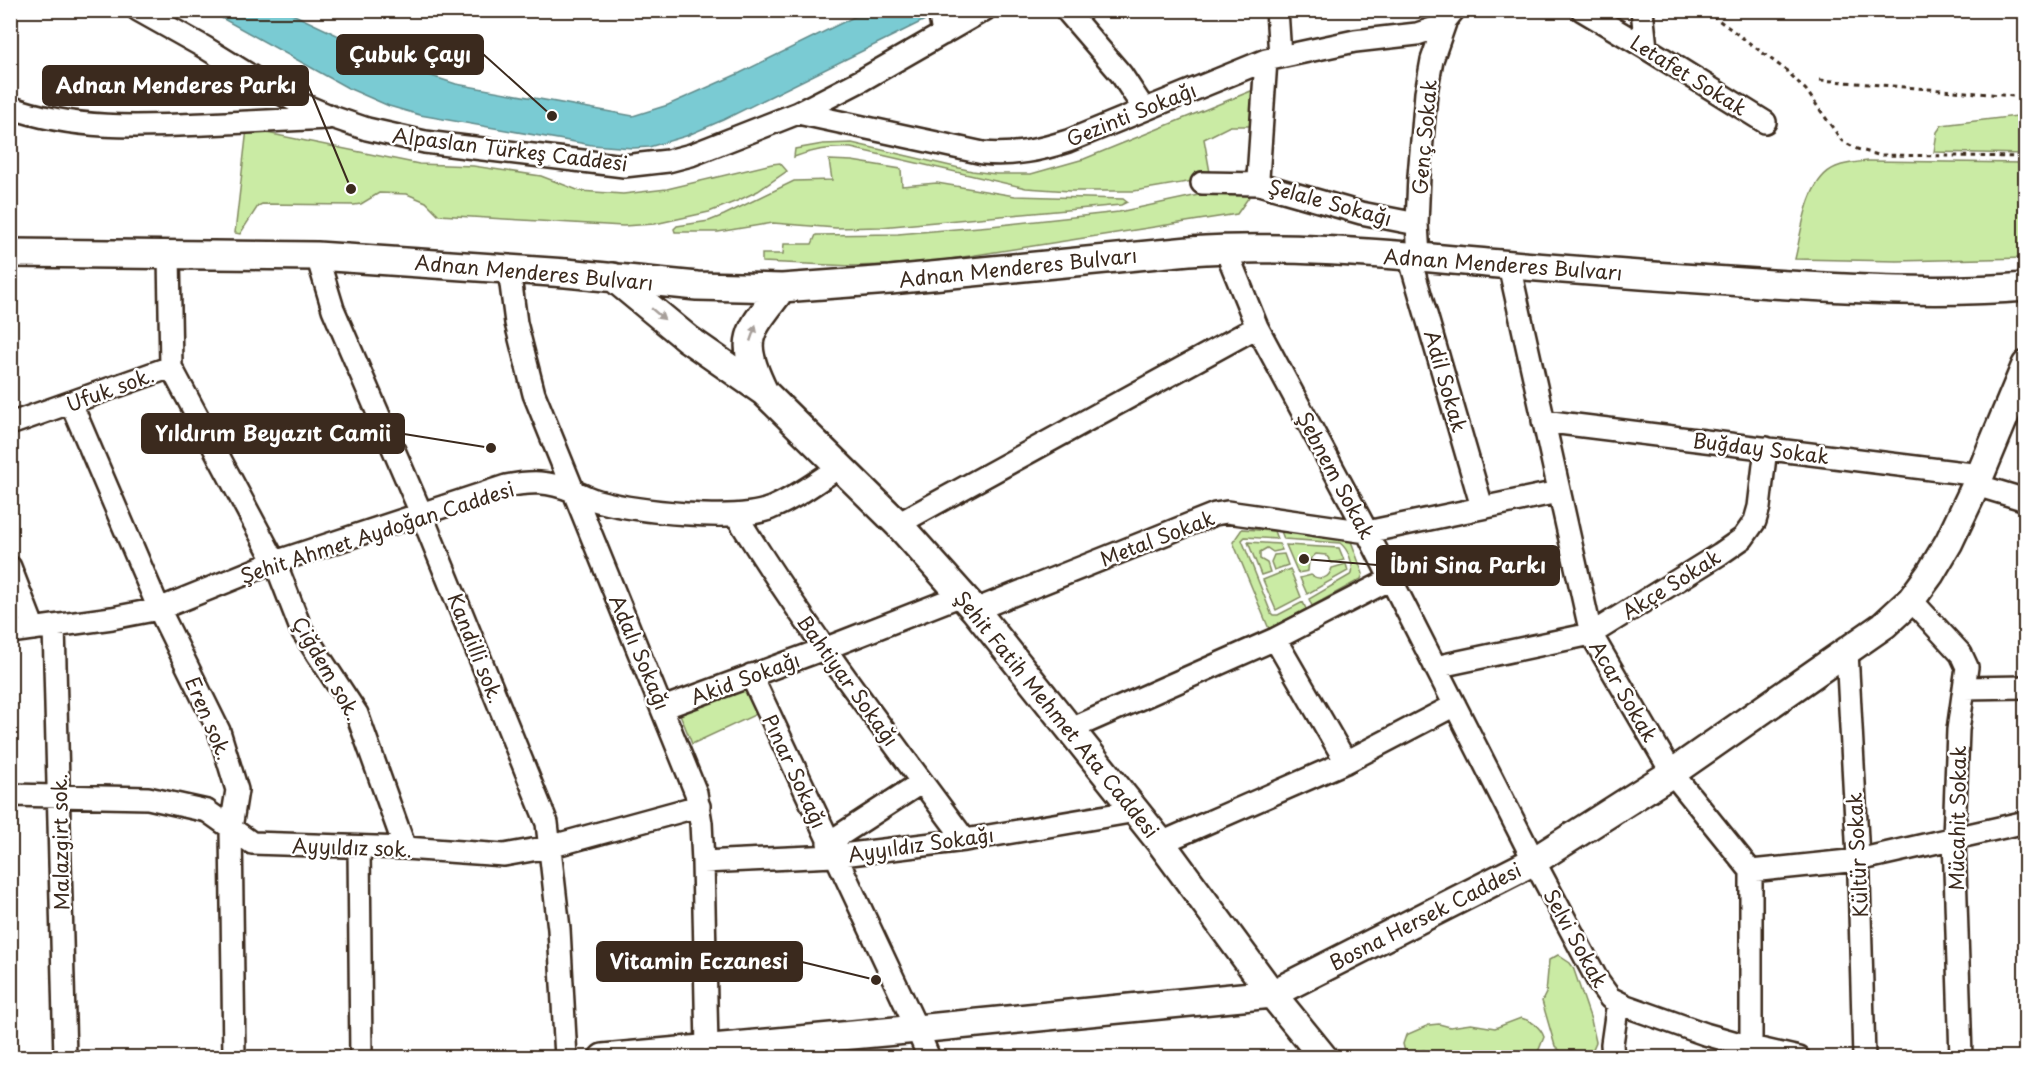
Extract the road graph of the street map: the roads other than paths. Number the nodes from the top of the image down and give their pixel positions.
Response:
1 (138, 10) edge
2 (984, 10) edge
3 (1066, 10) edge
4 (1277, 10) edge
5 (1582, 10) edge
6 (1642, 10) edge
7 (1450, 15) edge
8 (941, 20) edge
9 (1646, 48) junction
10 (1273, 58) junction
11 (10, 107) edge
12 (1144, 109) junction
13 (798, 113) junction
14 (332, 117) junction
15 (1765, 122) dead end
16 (1202, 183) dead end
17 (1259, 184) junction
18 (1417, 224) junction
19 (1225, 248) junction
20 (10, 254) edge
21 (169, 255) junction
22 (317, 256) junction
23 (1414, 256) junction
24 (1509, 265) junction
25 (509, 268) junction
26 (613, 277) junction
27 (2025, 286) edge
28 (782, 288) junction
29 (1257, 327) junction
30 (2025, 365) edge
31 (171, 367) junction
32 (764, 392) junction
33 (71, 403) junction
34 (1543, 421) junction
35 (10, 424) edge
36 (1766, 448) junction
37 (841, 466) junction
38 (1978, 480) junction
39 (572, 490) junction
40 (1558, 492) junction
41 (2025, 500) edge
42 (1482, 507) junction
43 (421, 513) junction
44 (736, 515) junction
45 (898, 524) junction
46 (1367, 532) junction
47 (275, 562) junction
48 (10, 567) edge
49 (1391, 579) junction
50 (1911, 600) junction
51 (968, 602) junction
52 (159, 609) junction
53 (44, 627) junction
54 (10, 632) edge
55 (1591, 634) junction
56 (1275, 639) junction
57 (824, 649) junction
58 (1847, 652) junction
59 (1435, 667) junction
60 (750, 675) junction
61 (1964, 687) junction
62 (2025, 687) edge
63 (1455, 705) junction
64 (663, 708) junction
65 (1071, 729) junction
66 (1346, 762) junction
67 (1672, 773) junction
68 (922, 782) junction
69 (10, 795) edge
70 (59, 796) junction
71 (699, 806) junction
72 (1136, 812) junction
73 (2025, 822) edge
74 (231, 828) junction
75 (1954, 838) junction
76 (965, 840) junction
77 (1161, 843) junction
78 (359, 846) junction
79 (549, 847) junction
80 (405, 848) junction
81 (831, 849) junction
82 (1858, 860) junction
83 (1534, 861) junction
84 (703, 862) junction
85 (1751, 871) junction
86 (1272, 994) junction
87 (1618, 1002) junction
88 (917, 1029) junction
89 (707, 1048) junction
90 (1751, 1052) edge
91 (65, 1058) edge
92 (234, 1058) edge
93 (361, 1058) edge
94 (566, 1058) edge
95 (603, 1058) edge
96 (929, 1058) edge
97 (1324, 1058) edge
98 (1613, 1058) edge
99 (1799, 1058) edge
100 (1864, 1058) edge
101 (1961, 1058) edge

1 - 14 street, Alpaslan Türkeş Caddesi
2 - 8 street, Alpaslan Türkeş Caddesi
3 - 12 street
4 - 10 street, Şelale Sokağı
5 - 9 street, Letafet Sokak
6 - 9 street
7 - 10 street, Gezinti Sokağı
7 - 18 street, Genç Sokak
8 - 13 street, Alpaslan Türkeş Caddesi
9 - 15 street, Letafet Sokak
10 - 12 street, Gezinti Sokağı
10 - 17 street, Şelale Sokağı
11 - 14 street
12 - 13 street, Gezinti Sokağı
13 - 14 street, Alpaslan Türkeş Caddesi
16 - 17 street
17 - 18 street, Şelale Sokağı
18 - 23 street, Genç Sokak
19 - 23 main road, Adnan Menderes Bulvarı
19 - 28 main road, Adnan Menderes Bulvarı
19 - 29 street, Şebnem Sokak
20 - 21 main road, Adnan Menderes Bulvarı
21 - 22 main road, Adnan Menderes Bulvarı
21 - 31 street, Ufuk sok.
22 - 25 main road, Adnan Menderes Bulvarı
22 - 43 street, Kandilli sok.
23 - 24 main road, Adnan Menderes Bulvarı
23 - 42 street, Adil Sokak
24 - 27 main road, Adnan Menderes Bulvarı
24 - 34 street, Acar Sokak
25 - 26 main road, Adnan Menderes Bulvarı
25 - 39 street, Adalı Sokağı
26 - 28 main road, Adnan Menderes Bulvarı
26 -> 32 main road, Şehit Fatih Mehmet Ata Caddesi
32 -> 28 main road, Şehit Fatih Mehmet Ata Caddesi
29 - 45 street
29 - 46 street, Şebnem Sokak
30 - 38 main road, Bosna Hersek Caddesi
31 - 33 street, Ufuk sok.
31 - 47 street, Çiğdem sok.
32 - 37 main road, Şehit Fatih Mehmet Ata Caddesi
33 - 35 street, Ufuk sok.
33 - 52 street, Eren sok.
34 - 36 street, Buğday Sokak
34 - 40 street, Acar Sokak
36 - 38 street, Buğday Sokak
36 - 55 street, Akçe Sokak
37 - 44 street, Şehit Ahmet Aydoğan Caddesi
37 - 45 main road, Şehit Fatih Mehmet Ata Caddesi
38 - 41 street, Buğday Sokak
38 - 50 main road, Bosna Hersek Caddesi
39 - 43 street, Şehit Ahmet Aydoğan Caddesi
39 - 44 street, Şehit Ahmet Aydoğan Caddesi
39 - 64 street, Adalı Sokağı
40 - 42 street, Metal Sokak
40 - 55 street, Acar Sokak
42 - 46 street, Metal Sokak
43 - 47 street, Şehit Ahmet Aydoğan Caddesi
43 - 79 street, Kandilli sok.
44 - 57 street, Bahtiyar Sokağı
45 - 51 main road, Şehit Fatih Mehmet Ata Caddesi
46 - 49 street, Şebnem Sokak
46 - 51 street, Metal Sokak
47 - 52 street, Şehit Ahmet Aydoğan Caddesi
47 - 80 street, Çiğdem sok.
48 - 53 street, Malazgirt sok.
49 - 56 street
49 - 59 street, Şebnem Sokak
50 - 58 main road, Bosna Hersek Caddesi
50 - 61 street, Mücahit Sokak
51 - 57 street, Akid Sokağı
51 - 65 main road, Şehit Fatih Mehmet Ata Caddesi
52 - 53 street, Şehit Ahmet Aydoğan Caddesi
52 - 74 street, Eren sok.
53 - 54 street, Şehit Ahmet Aydoğan Caddesi
53 - 70 street, Malazgirt sok.
55 - 59 street, Akçe Sokak
55 - 67 street, Acar Sokak
56 - 65 street
56 - 66 street
57 - 60 street, Akid Sokağı
57 - 68 street, Bahtiyar Sokağı
58 - 67 main road, Bosna Hersek Caddesi
58 - 82 street, Kültür Sokak
59 - 63 street, Şebnem Sokak
60 - 64 street, Akid Sokağı
60 - 81 street, Pınar Sokağı
61 - 62 street
61 - 75 street, Mücahit Sokak
63 - 66 street
63 - 83 street, Şebnem Sokak
64 - 71 street, Adalı Sokağı
65 - 72 main road, Şehit Fatih Mehmet Ata Caddesi
66 - 77 street
67 - 83 main road, Bosna Hersek Caddesi
67 - 85 street, Acar Sokak
68 - 76 street, Bahtiyar Sokağı
68 - 81 street
69 - 70 street, Ayyıldız sok.
70 - 74 street, Ayyıldız sok.
70 - 91 street, Malazgirt sok.
71 - 79 street, Ayyıldız sok.
71 - 84 street, Adalı Sokağı
72 - 76 street, Ayyıldız Sokağı
72 - 77 main road, Şehit Fatih Mehmet Ata Caddesi
73 - 75 street
74 - 78 street, Ayyıldız sok.
74 - 92 street, Eren sok.
75 - 82 street
75 - 101 street, Mücahit Sokak
76 - 81 street, Ayyıldız Sokağı
77 - 86 main road, Şehit Fatih Mehmet Ata Caddesi
78 - 80 street, Ayyıldız sok.
78 - 93 street
79 - 80 street, Ayyıldız sok.
79 - 94 street, Kandilli sok.
81 - 84 street, Ayyıldız Sokağı
81 - 88 street, Pınar Sokağı
82 - 85 street
82 - 100 street, Kültür Sokak
83 - 86 main road, Bosna Hersek Caddesi
83 - 87 street, Selvi Sokak
84 - 89 street, Adalı Sokağı
85 - 90 street
86 - 88 main road, Bosna Hersek Caddesi
86 - 97 main road, Şehit Fatih Mehmet Ata Caddesi
87 - 90 street, Selvi Sokak
87 - 98 street
88 - 89 main road, Bosna Hersek Caddesi
88 - 96 street, Pınar Sokağı
89 - 95 main road, Bosna Hersek Caddesi
90 - 99 street, Selvi Sokak

